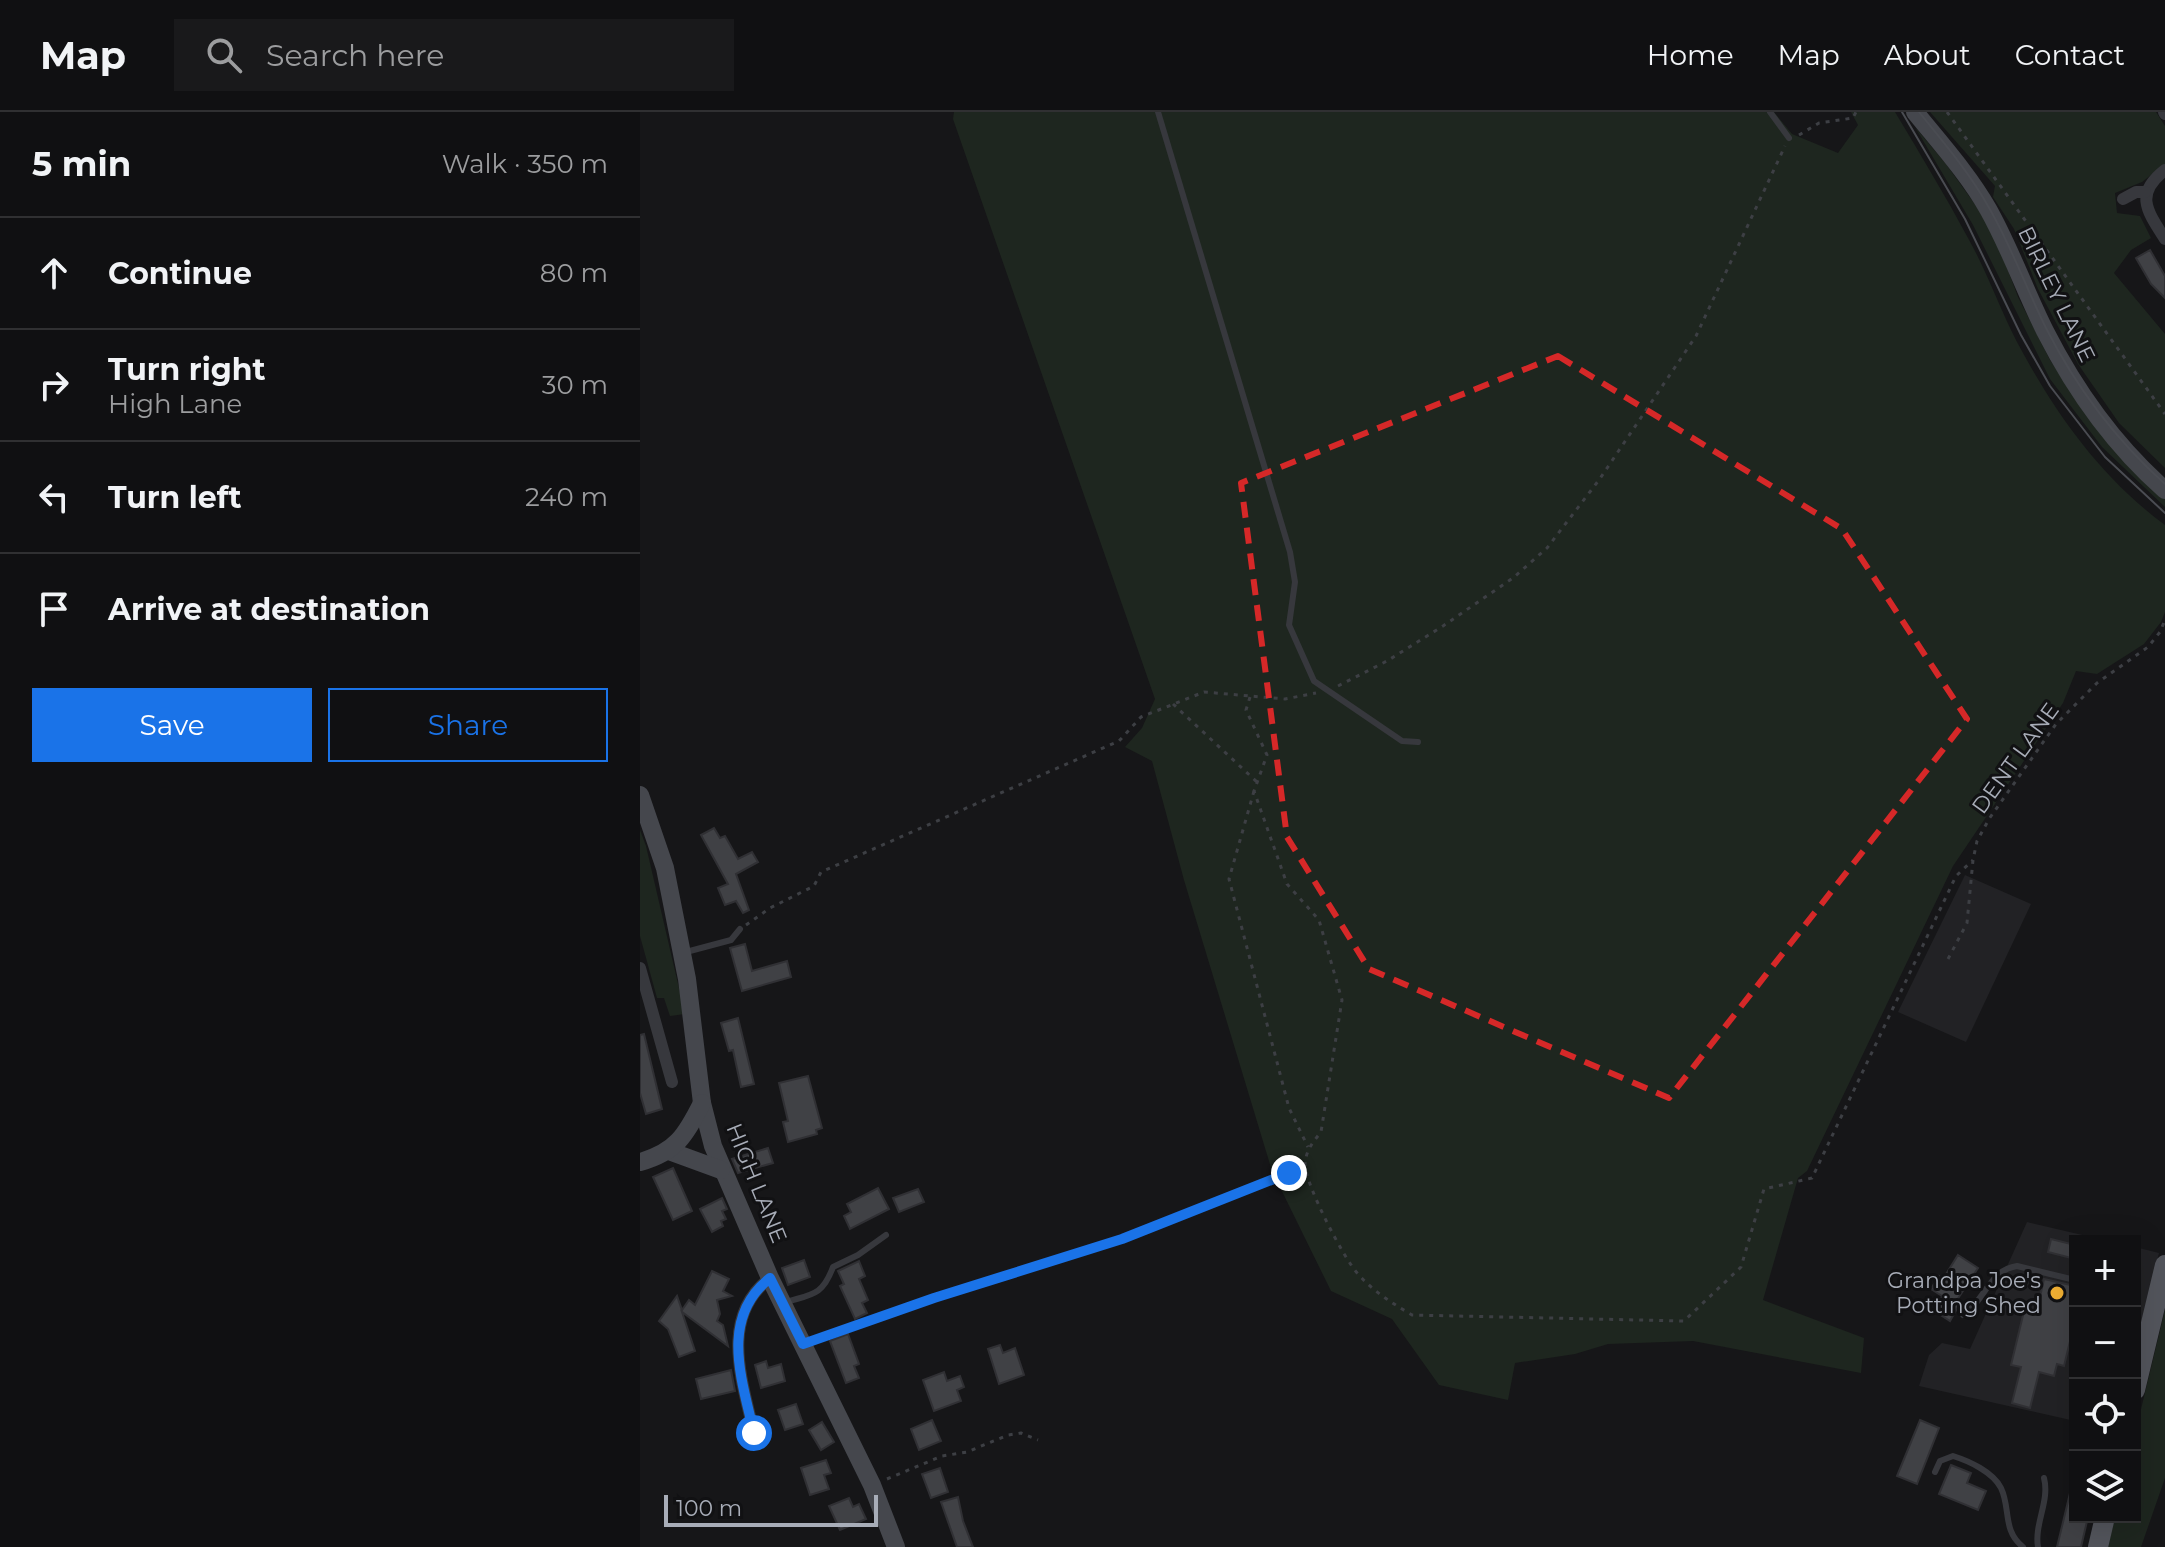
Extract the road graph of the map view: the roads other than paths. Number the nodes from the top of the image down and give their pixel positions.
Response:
1 (1158, 112) edge
2 (1770, 112) edge
3 (1915, 112) edge
4 (1789, 138) road end
5 (2165, 170) edge
6 (2145, 192) junction
7 (2123, 199) dead end
8 (2165, 239) edge
9 (2165, 490) edge
10 (1418, 742) dead end
11 (640, 795) edge
12 (740, 929) road end
13 (682, 953) junction
14 (640, 968) edge
15 (672, 1082) dead end
16 (702, 1103) junction
17 (669, 1151) junction
18 (640, 1162) edge
19 (721, 1170) junction
20 (886, 1235) dead end
21 (2165, 1265) edge
22 (770, 1278) junction
23 (2069, 1279) edge
24 (783, 1304) junction
25 (1963, 1315) dead end
26 (2141, 1348) edge
27 (754, 1433) dead end
28 (1935, 1472) dead end
29 (2044, 1478) dead end
30 (2104, 1523) edge
31 (896, 1547) edge
32 (2023, 1547) edge
33 (2038, 1547) edge
34 (2098, 1547) edge

1 - 10 lane
2 - 4 lane
3 - 9 main road, BIRLEY LANE
5 - 6 street
6 - 7 street
6 - 8 street
11 - 13 main road, HIGH LANE
12 - 13 lane
13 - 16 main road, HIGH LANE
14 - 15 street
16 - 17 main road
16 - 19 main road, HIGH LANE
17 - 18 main road
17 - 19 main road
19 - 22 main road, HIGH LANE
20 - 24 lane
21 - 26 main road
22 - 24 main road, HIGH LANE
22 - 27 street
23 - 25 lane
24 - 31 main road, HIGH LANE
28 - 32 lane
29 - 33 lane
30 - 34 main road

